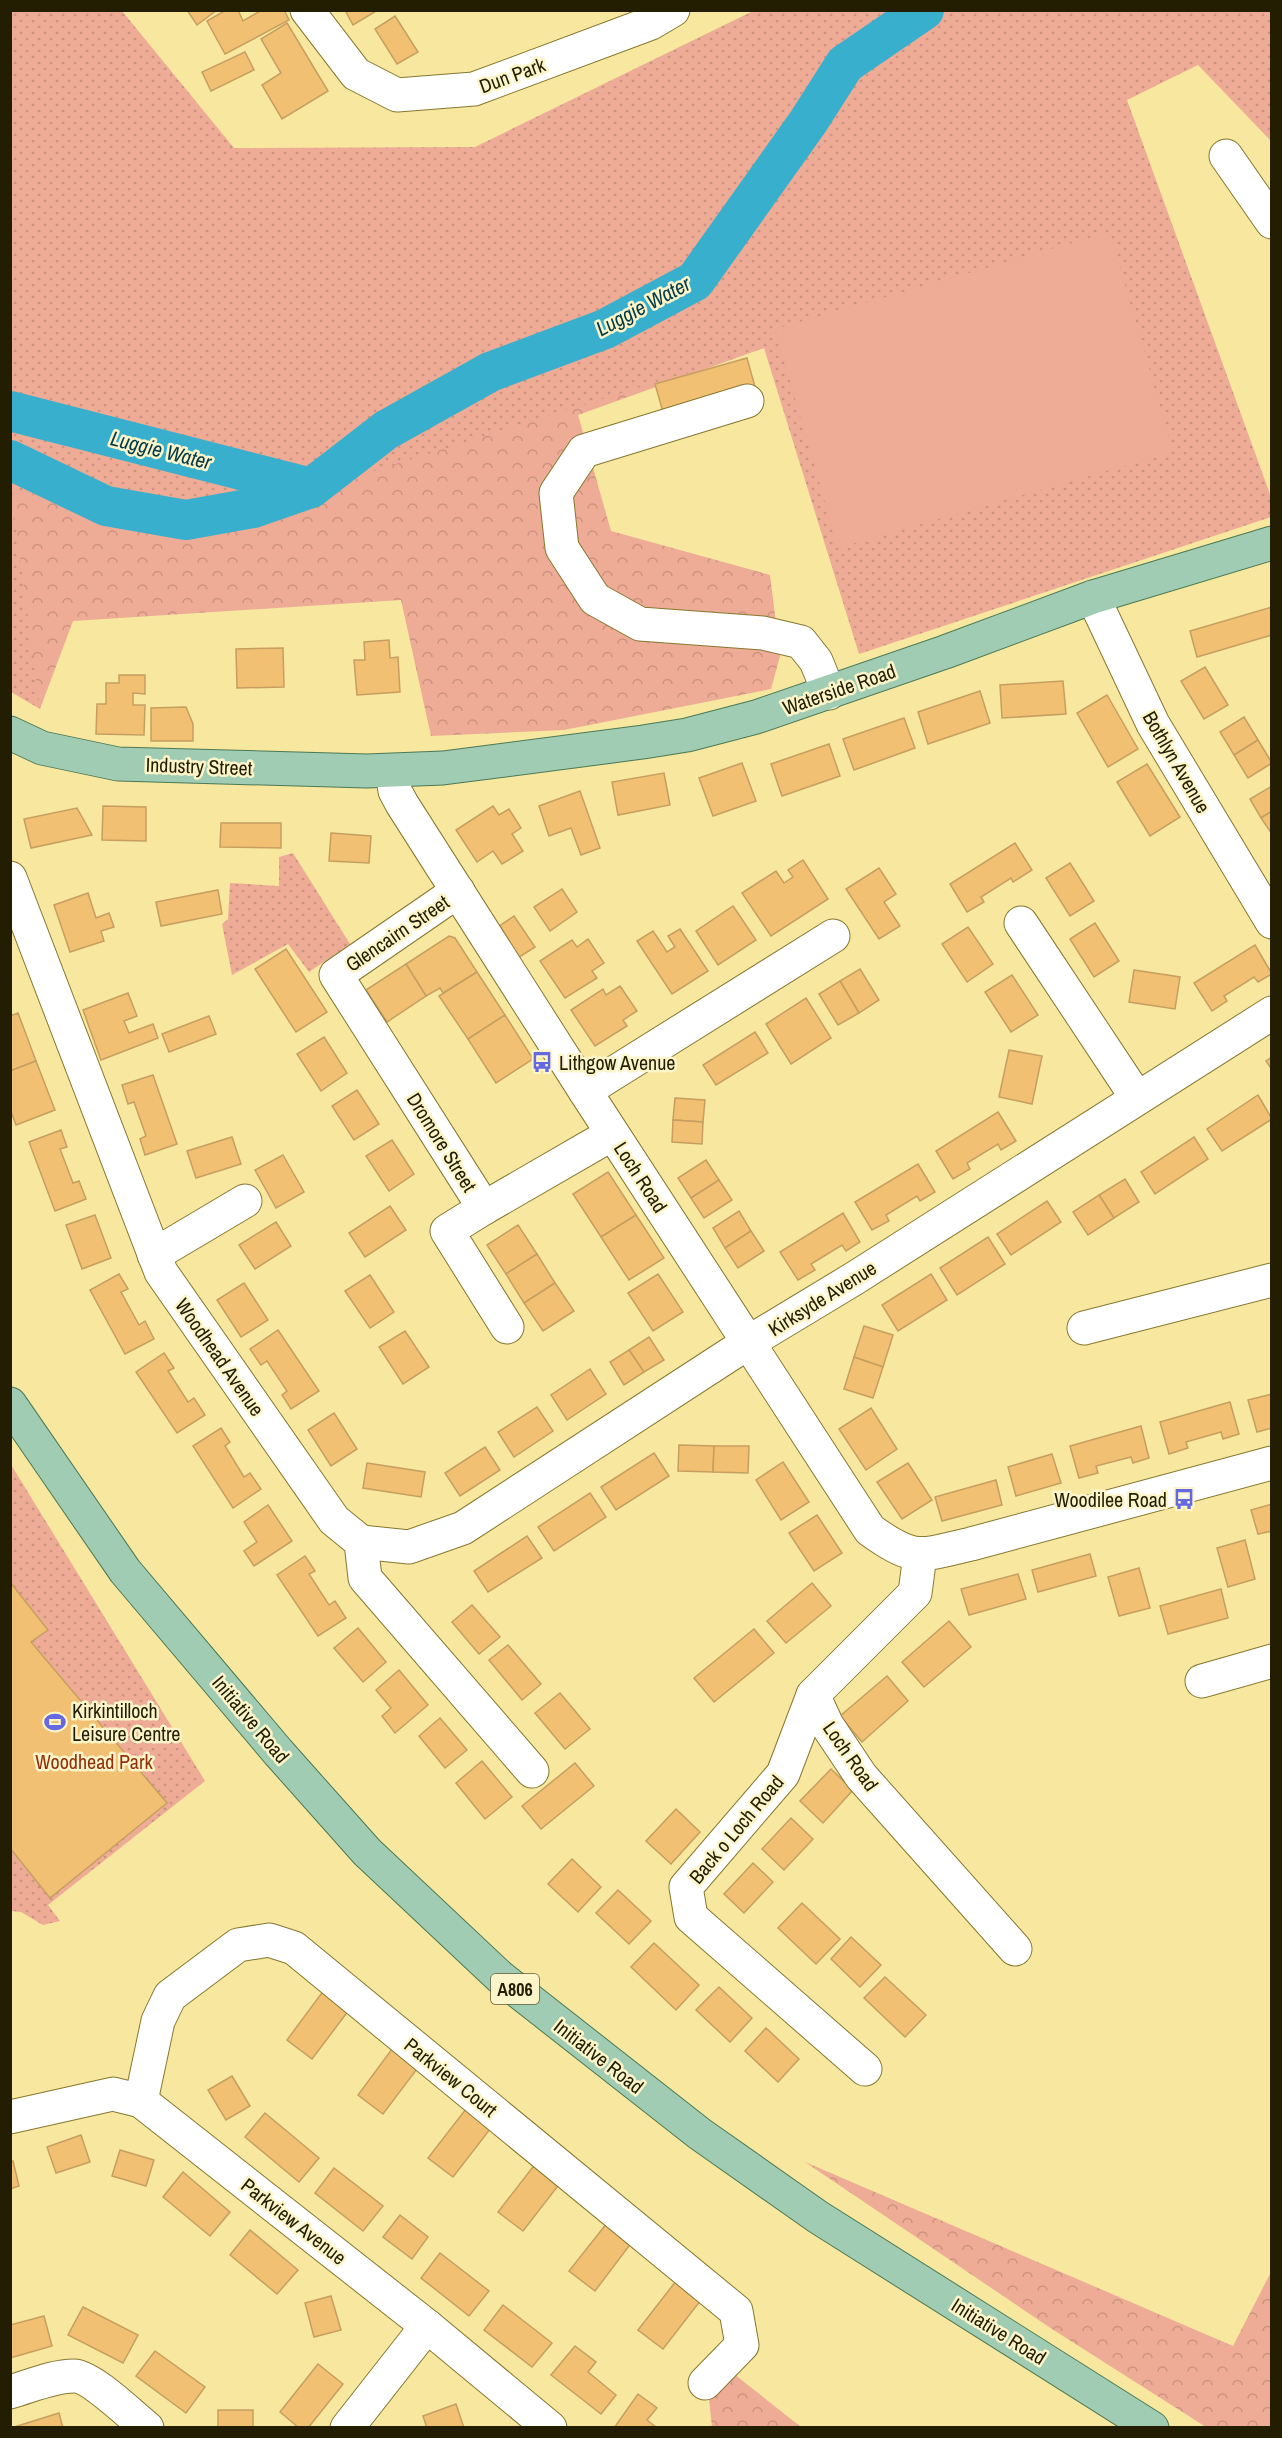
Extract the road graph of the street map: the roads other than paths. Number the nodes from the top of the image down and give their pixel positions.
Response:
1 (307, 10) edge
2 (673, 10) edge
3 (1226, 156) dead end
4 (1272, 222) edge
5 (747, 401) dead end
6 (1272, 543) edge
7 (1093, 597) junction
8 (829, 693) junction
9 (10, 733) edge
10 (393, 771) junction
11 (10, 878) edge
12 (458, 891) junction
13 (1021, 922) dead end
14 (1272, 922) edge
15 (833, 936) dead end
16 (336, 975) joint
17 (1272, 1013) edge
18 (585, 1091) junction
19 (1137, 1098) junction
20 (612, 1134) junction
21 (245, 1201) dead end
22 (484, 1208) junction
23 (154, 1255) junction
24 (1272, 1280) edge
25 (507, 1327) dead end
26 (1084, 1328) dead end
27 (749, 1342) junction
28 (10, 1404) edge
29 (1272, 1463) edge
30 (361, 1542) junction
31 (920, 1555) junction
32 (1272, 1661) edge
33 (1203, 1681) dead end
34 (813, 1695) junction
35 (532, 1771) dead end
36 (1015, 1949) dead end
37 (865, 2069) dead end
38 (141, 2101) junction
39 (10, 2117) edge
40 (427, 2326) junction
41 (705, 2383) dead end
42 (10, 2392) edge
43 (147, 2427) edge
44 (347, 2427) edge
45 (550, 2427) edge
46 (1152, 2427) edge

1 - 2 street, Dun Park
3 - 4 street
5 - 8 street
6 - 7 main road, Waterside Road
7 - 8 main road, Waterside Road
7 - 14 street, Bothlyn Avenue
8 - 10 main road, Waterside Road
9 - 10 main road, Industry Street
10 - 12 street, Loch Road
11 - 23 street, Woodhead Avenue
12 - 16 street, Glencairn Street
12 - 18 street, Loch Road
13 - 19 street
15 - 18 street
16 - 22 street, Dromore Street
17 - 19 street, Kirksyde Avenue
18 - 20 street, Loch Road
19 - 27 street, Kirksyde Avenue
20 - 22 street
20 - 27 street, Loch Road
21 - 23 street
22 - 25 street, Dromore Street
23 - 30 street, Woodhead Avenue
24 - 26 street
27 - 30 street, Kirksyde Avenue
27 - 31 street, Loch Road
28 - 46 main road, Initiative Road / A806
29 - 31 street
30 - 35 street
31 - 34 street
32 - 33 street
34 - 36 street, Loch Road
34 - 37 street, Back o Loch Road
38 - 39 street, Parkview Avenue
38 - 40 street, Parkview Avenue
38 - 41 street, Parkview Court
40 - 44 street
40 - 45 street, Parkview Avenue
42 - 43 street

